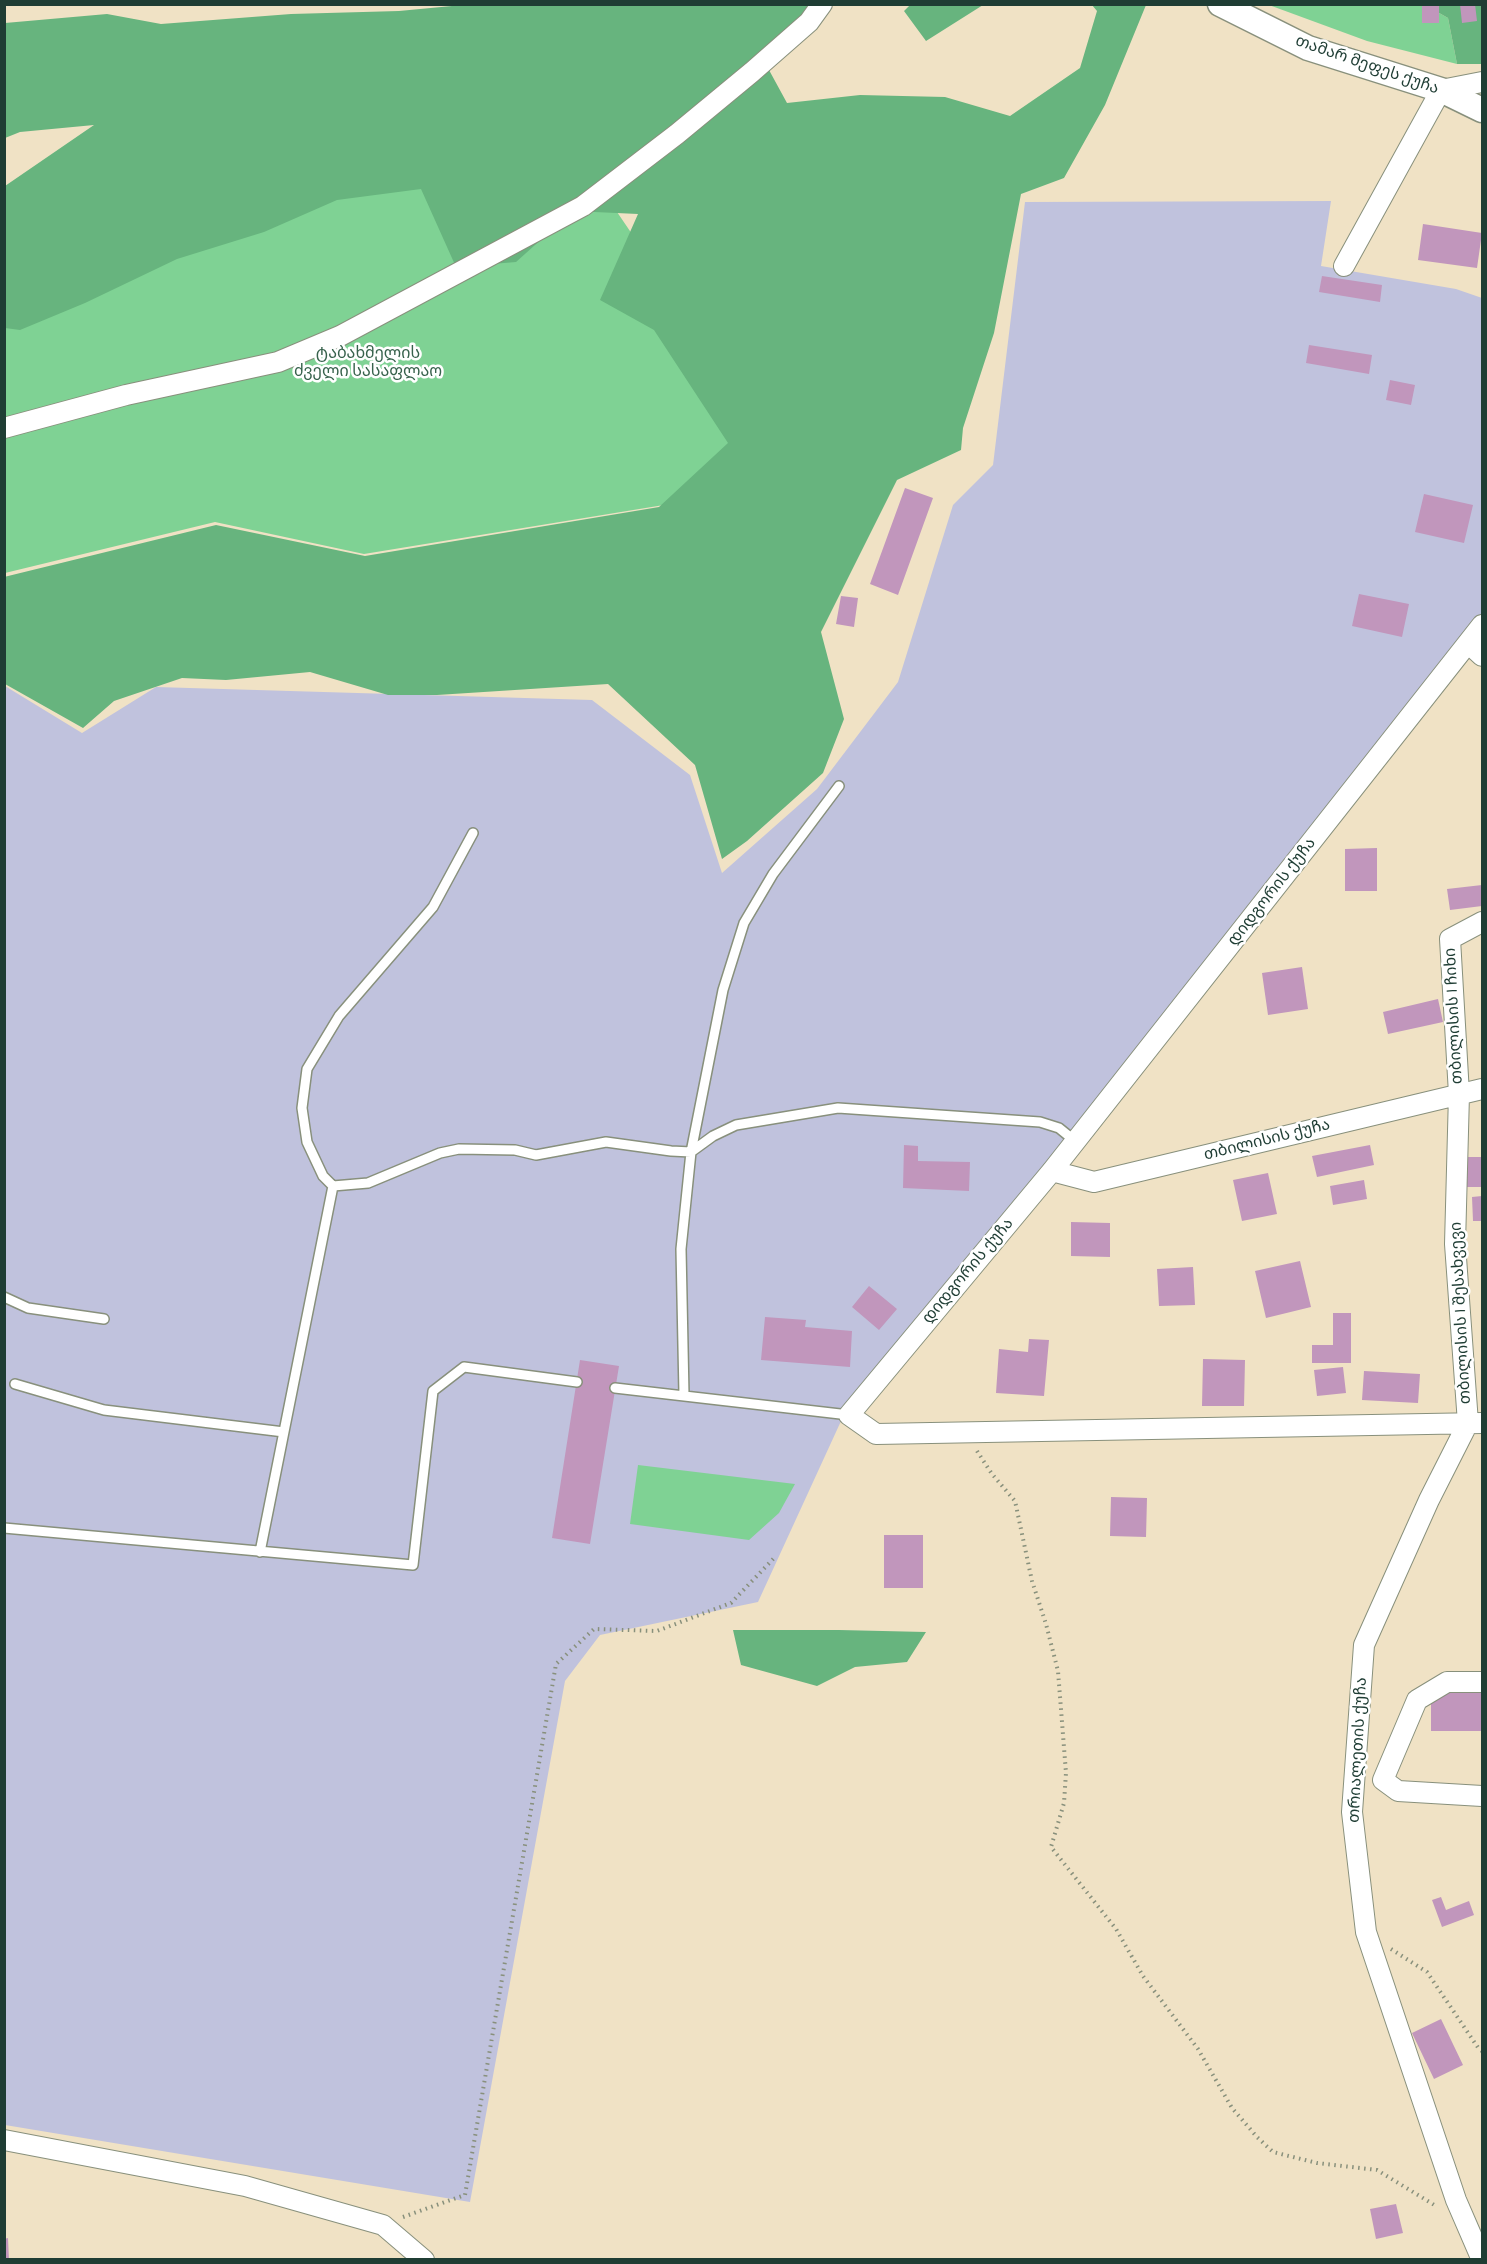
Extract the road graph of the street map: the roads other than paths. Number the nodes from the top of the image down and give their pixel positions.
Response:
1 (822, 4) edge
2 (1220, 4) edge
3 (1482, 82) edge
4 (1441, 90) junction
5 (1482, 110) edge
6 (1344, 266) dead end
7 (4, 428) edge
8 (1482, 625) edge
9 (1475, 649) edge
10 (839, 786) dead end
11 (473, 833) dead end
12 (1482, 922) edge
13 (1482, 1089) edge
14 (1459, 1094) junction
15 (1075, 1140) junction
16 (691, 1152) junction
17 (1052, 1170) junction
18 (333, 1186) junction
19 (4, 1297) edge
20 (104, 1319) dead end
21 (576, 1382) dead end
22 (15, 1384) dead end
23 (615, 1388) dead end
24 (684, 1395) junction
25 (849, 1415) junction
26 (1475, 1423) edge
27 (284, 1432) junction
28 (4, 1528) edge
29 (261, 1552) junction
30 (1482, 1682) edge
31 (1383, 1780) junction
32 (1354, 1783) junction
33 (1482, 1796) edge
34 (4, 2140) edge
35 (424, 2259) edge
36 (1482, 2259) edge

1 - 7 street
2 - 4 street, თამარ მეფეს ქუჩა
3 - 4 street
4 - 5 street, თამარ მეფეს ქუჩა
4 - 6 street
8 - 9 street, დიდგორის ქუჩა
9 - 15 street, დიდგორის ქუჩა
10 - 16 lane
11 - 18 lane
12 - 14 street, თბილისის I ჩიხი
13 - 14 street, თბილისის ქუჩა
14 - 17 street, თბილისის ქუჩა
14 - 26 street, თბილისის I შესახვევი
15 - 16 lane
15 - 17 street, დიდგორის ქუჩა
16 - 18 lane
16 - 24 lane
17 - 25 street, დიდგორის ქუჩა
18 - 27 lane
19 - 20 lane
21 - 29 lane
22 - 27 lane
23 - 24 lane
24 - 25 lane
25 - 26 street
26 - 32 street, თრიალეთის ქუჩა
27 - 29 lane
28 - 29 lane
30 - 31 street
31 - 32 street
31 - 33 street
32 - 36 street, თრიალეთის ქუჩა
34 - 35 street

